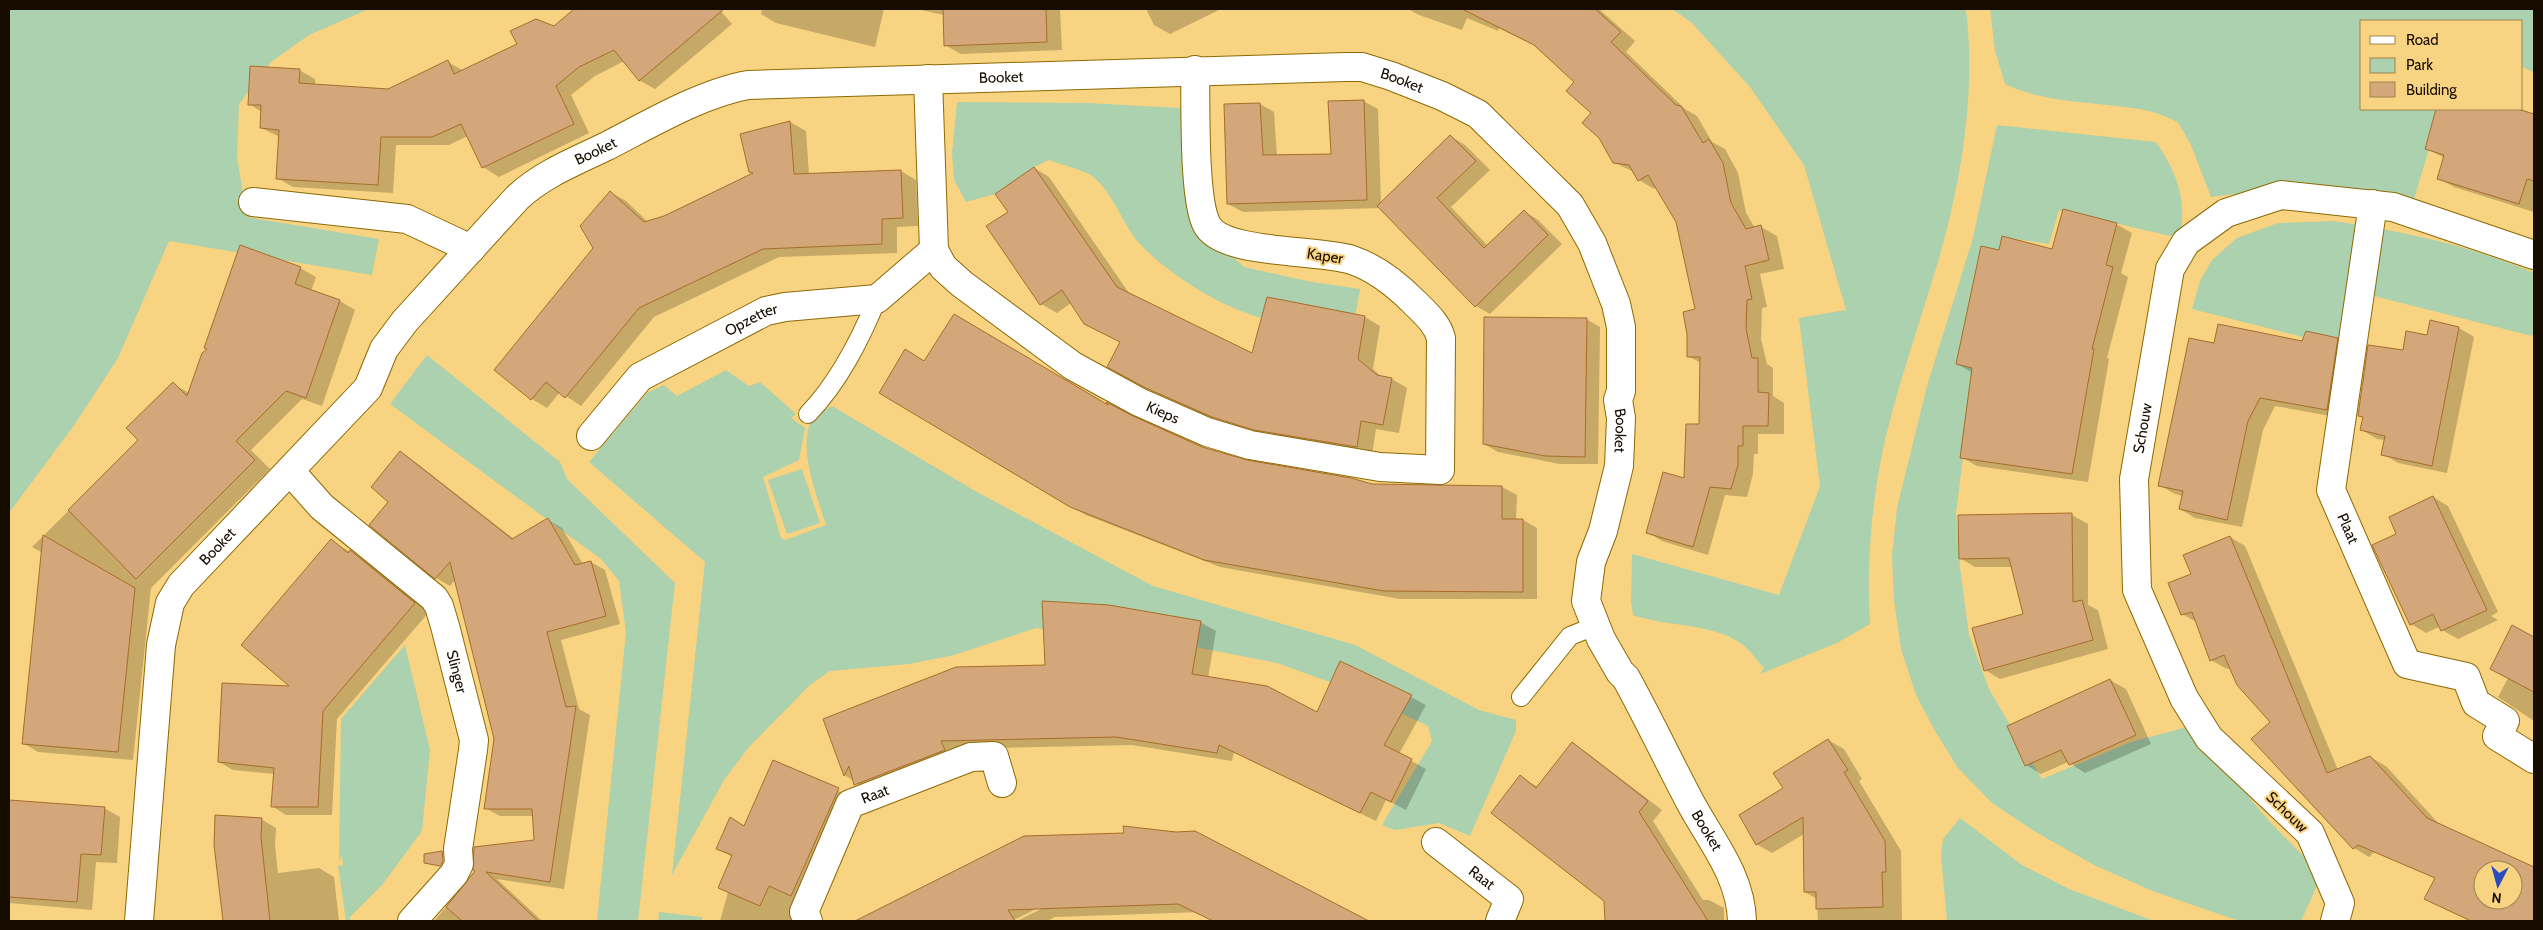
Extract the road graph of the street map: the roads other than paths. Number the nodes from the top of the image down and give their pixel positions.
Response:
1 (1196, 70) junction
2 (928, 79) junction
3 (253, 202) dead end
4 (2373, 204) junction
5 (471, 249) junction
6 (934, 250) junction
7 (2534, 255) edge
8 (877, 299) junction
9 (808, 414) dead end
10 (591, 436) dead end
11 (1440, 470) joint
12 (290, 471) junction
13 (1595, 626) junction
14 (1521, 697) dead end
15 (2534, 759) edge
16 (1002, 782) dead end
17 (1436, 842) dead end
18 (139, 921) edge
19 (412, 921) edge
20 (808, 921) edge
21 (1500, 921) edge
22 (1742, 921) edge
23 (2335, 921) edge

1 - 2 street, Booket
1 - 11 street, Kaper
1 - 13 street, Booket
2 - 5 street, Booket
2 - 6 street
3 - 5 street
4 - 7 street, Schouw
4 - 15 street, Plaat
4 - 23 street, Schouw
5 - 12 street, Booket
6 - 8 street
6 - 11 street, Kieps
8 - 9 lane
8 - 10 street, Opzetter
12 - 18 street, Booket
12 - 19 street, Slinger
13 - 14 lane
13 - 22 street, Booket
16 - 20 street, Raat
17 - 21 street, Raat

